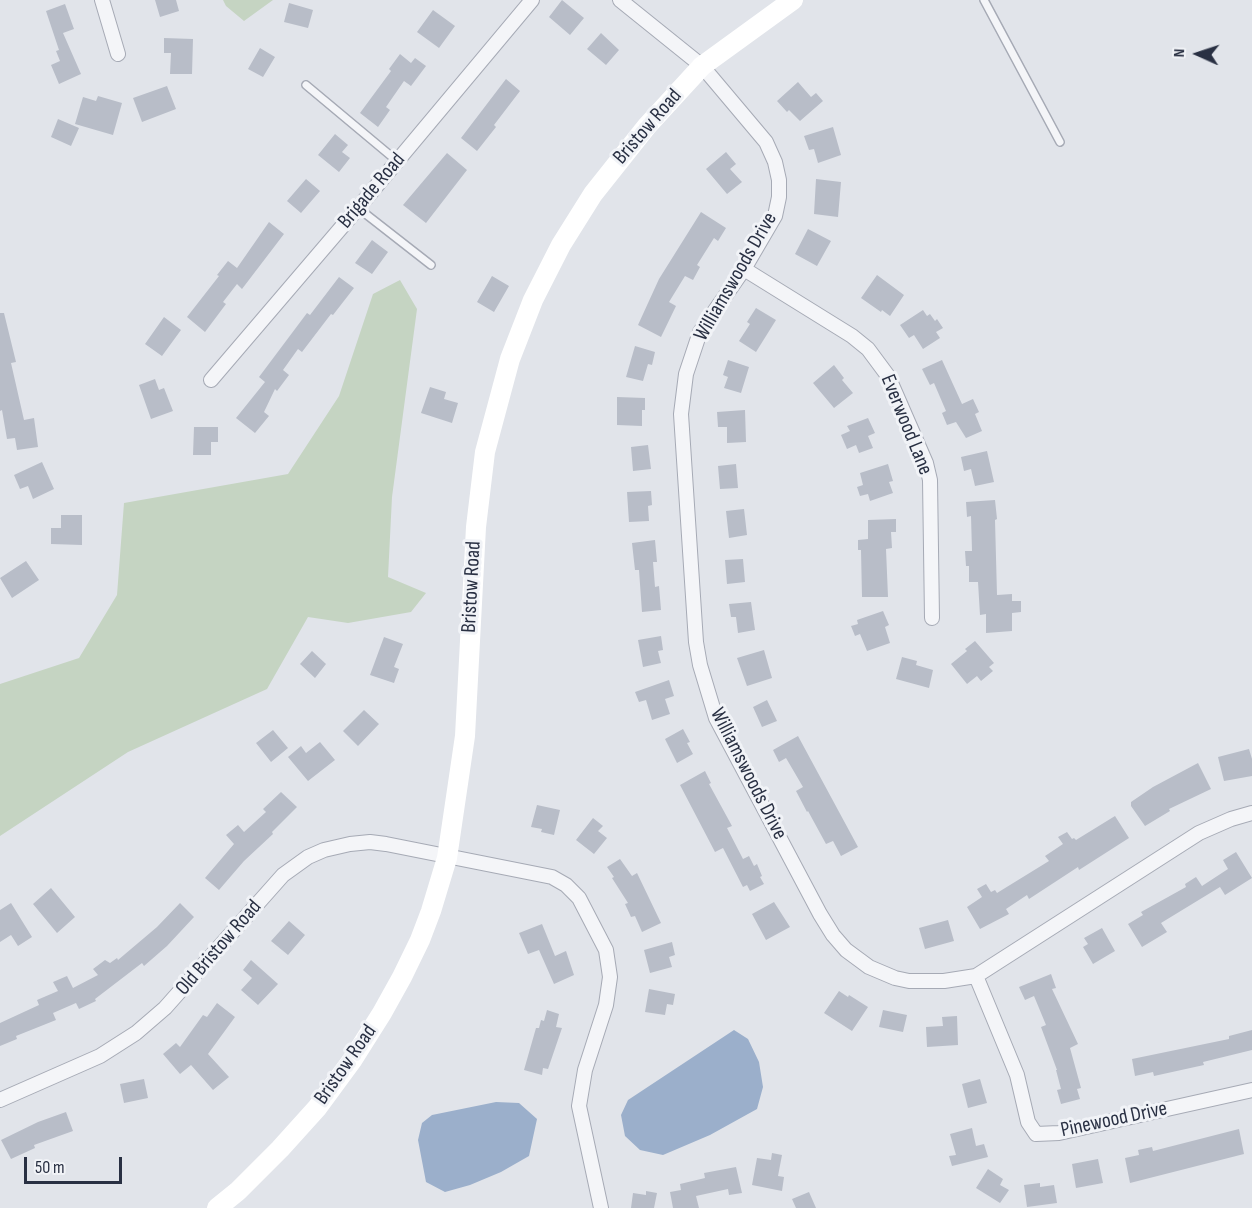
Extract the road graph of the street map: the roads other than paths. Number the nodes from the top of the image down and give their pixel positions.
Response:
1 (102, 0) edge
2 (532, 0) edge
3 (620, 0) edge
4 (793, 0) edge
5 (984, 0) edge
6 (118, 54) dead end
7 (702, 66) junction
8 (306, 85) dead end
9 (1060, 142) dead end
10 (397, 161) junction
11 (358, 208) junction
12 (431, 266) dead end
13 (744, 269) junction
14 (211, 380) dead end
15 (932, 618) dead end
16 (1252, 813) edge
17 (447, 858) junction
18 (976, 976) junction
19 (1252, 1090) edge
20 (0, 1100) edge
21 (217, 1208) edge
22 (600, 1208) edge

1 - 6 street
2 - 10 street, Brigade Road
3 - 7 street, Williamswoods Drive
4 - 7 main road, Bristow Road
5 - 9 lane
7 - 13 street, Williamswoods Drive
7 - 17 main road, Bristow Road
8 - 10 lane
10 - 11 street, Brigade Road
11 - 12 lane
11 - 14 street, Brigade Road
13 - 15 street, Everwood Lane
13 - 18 street, Williamswoods Drive
16 - 18 street, Williamswoods Drive
17 - 20 street, Old Bristow Road
17 - 21 main road, Bristow Road
17 - 22 street, Old Bristow Road
18 - 19 street, Pinewood Drive

